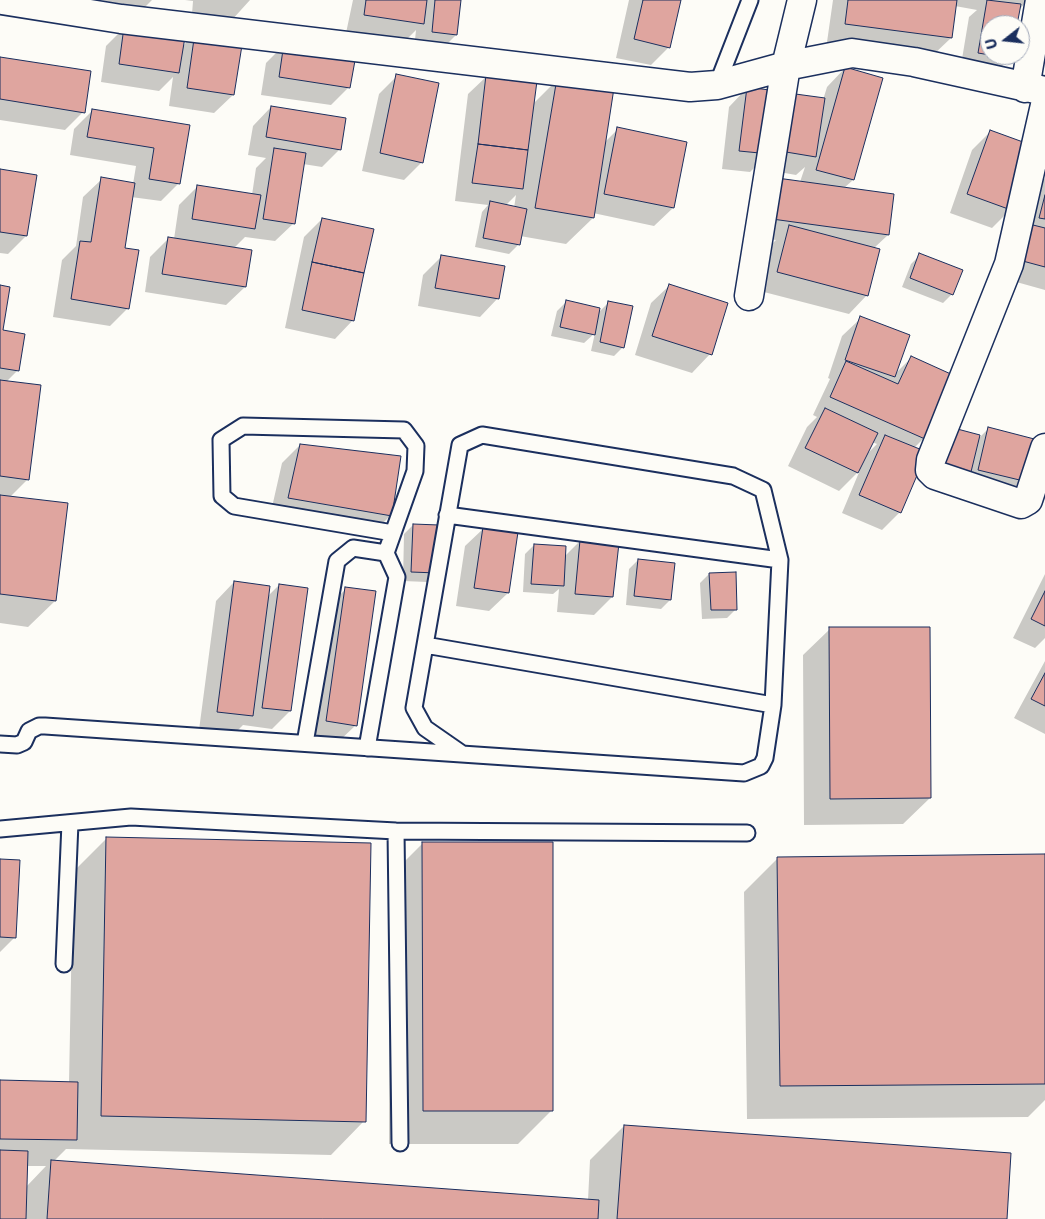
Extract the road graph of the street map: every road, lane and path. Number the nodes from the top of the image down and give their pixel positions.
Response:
1 (2, 0) edge
2 (750, 0) edge
3 (802, 0) edge
4 (1040, 0) edge
5 (786, 66) junction
6 (717, 85) junction
7 (1038, 94) edge
8 (749, 296) dead end
9 (1045, 448) edge
10 (447, 515) junction
11 (393, 534) junction
12 (386, 553) junction
13 (780, 560) junction
14 (425, 645) junction
15 (773, 705) junction
16 (305, 743) junction
17 (0, 744) edge
18 (367, 748) junction
19 (462, 754) junction
20 (70, 823) junction
21 (0, 829) edge
22 (396, 831) junction
23 (747, 833) dead end
24 (64, 964) dead end
25 (400, 1143) dead end

1 - 6 street
2 - 6 lane
3 - 5 street
4 - 7 street
5 - 6 street
5 - 7 street
5 - 8 street
7 - 9 street
10 - 13 lane
10 - 13 lane
10 - 14 lane
11 - 11 lane
11 - 12 lane
12 - 16 lane
12 - 18 lane
13 - 15 lane
14 - 15 lane
14 - 19 lane
15 - 19 lane
16 - 17 lane
16 - 18 lane
18 - 19 lane
20 - 21 lane
20 - 22 lane
20 - 24 lane
22 - 23 lane
22 - 25 lane

